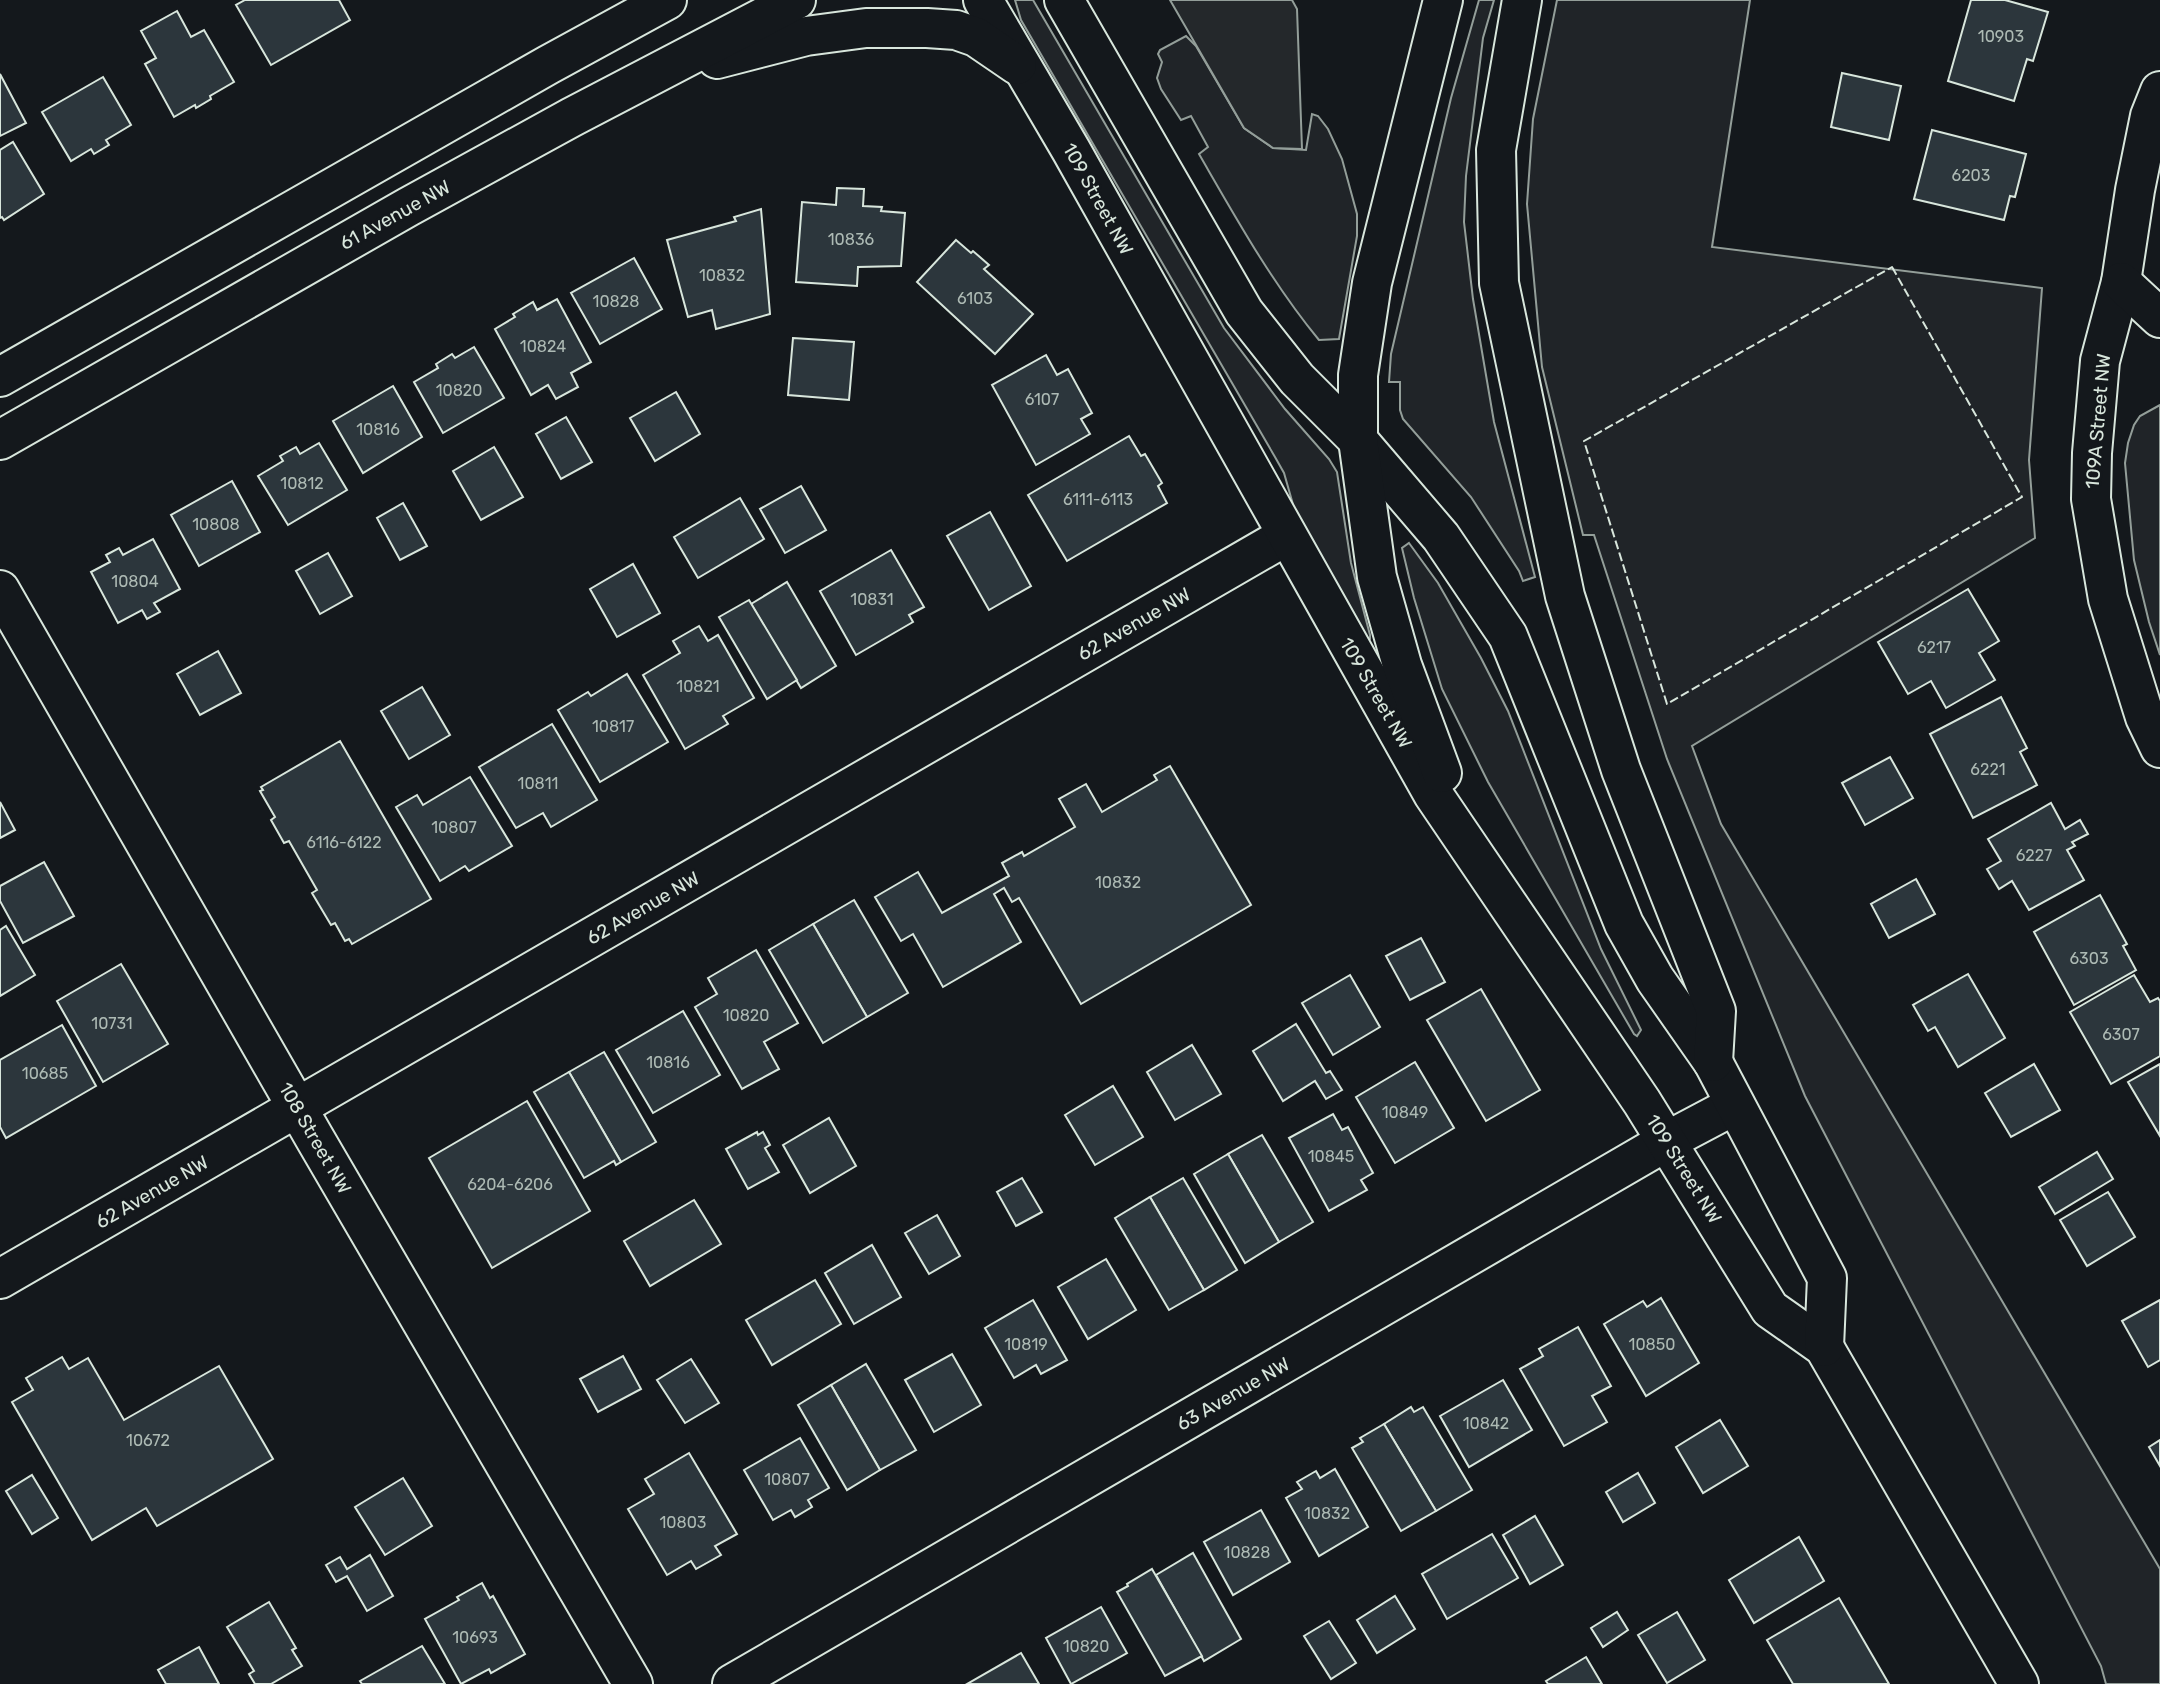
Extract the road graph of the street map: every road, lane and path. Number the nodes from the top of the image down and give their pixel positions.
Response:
1 (667, 0) edge
2 (796, 0) edge
3 (984, 0) edge
4 (1064, 0) edge
5 (1444, 0) edge
6 (1522, 0) edge
7 (1024, 71) junction
8 (2160, 91) edge
9 (572, 117) junction
10 (2121, 282) junction
11 (2160, 318) edge
12 (0, 377) edge
13 (0, 440) edge
14 (1358, 440) junction
15 (1286, 536) junction
16 (0, 590) edge
17 (2160, 748) edge
18 (1471, 850) junction
19 (1713, 1062) junction
20 (1734, 1105) junction
21 (298, 1108) junction
22 (1667, 1141) junction
23 (0, 1279) edge
24 (1824, 1346) junction
25 (633, 1684) edge
26 (732, 1684) edge
27 (2019, 1684) edge

1 - 12 main road
2 - 9 main road, 61 Avenue NW
3 - 7 main road, 109 Street NW
4 - 14 main road
5 - 14 main road
6 - 19 main road
7 - 9 main road
7 - 15 main road, 109 Street NW
8 - 10 main road, 109A Street NW
9 - 13 main road, 61 Avenue NW
10 - 11 main road
10 - 17 main road, 109A Street NW
14 - 18 main road
14 - 19 main road
15 - 18 main road, 109 Street NW
15 - 21 main road, 62 Avenue NW
16 - 21 main road, 108 Street NW
18 - 22 main road, 109 Street NW
19 - 20 main road
20 - 22 main road, 63 Avenue NW
20 - 24 main road
21 - 23 main road, 62 Avenue NW
21 - 25 main road, 108 Street NW
22 - 24 main road, 109 Street NW
22 - 26 main road, 63 Avenue NW
24 - 27 main road, 109 Street NW

